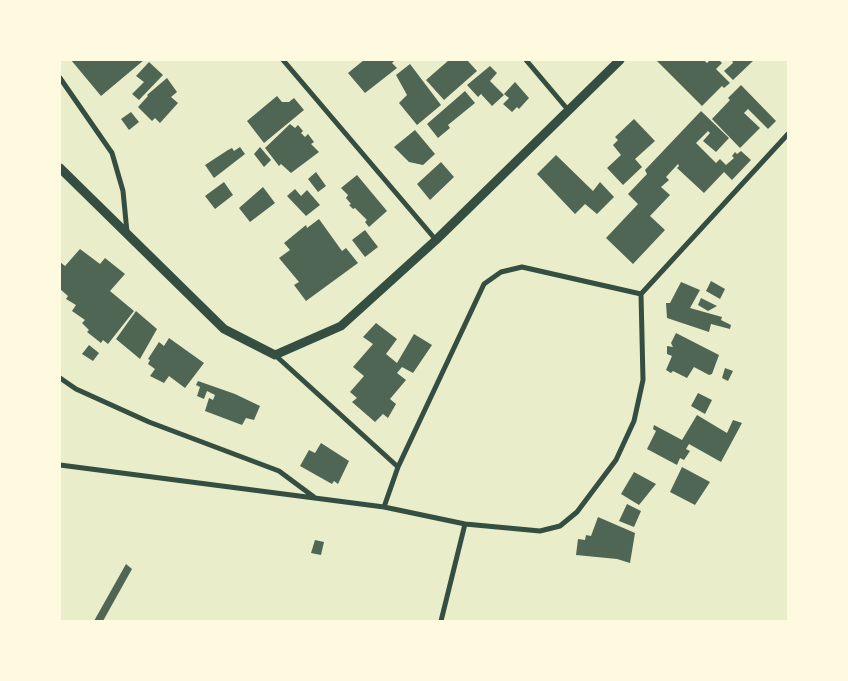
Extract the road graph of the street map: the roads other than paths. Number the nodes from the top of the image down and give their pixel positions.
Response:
1 (283, 60) edge
2 (526, 60) edge
3 (620, 60) edge
4 (60, 78) edge
5 (570, 111) junction
6 (788, 134) edge
7 (60, 168) edge
8 (127, 234) junction
9 (436, 240) junction
10 (641, 294) junction
11 (275, 355) junction
12 (60, 378) edge
13 (60, 464) edge
14 (398, 468) junction
15 (314, 498) junction
16 (384, 507) junction
17 (465, 524) junction
18 (441, 621) edge

1 - 9 street
2 - 5 street
3 - 5 street
4 - 8 street
5 - 9 street
6 - 10 street
7 - 8 street
8 - 11 street
9 - 11 street
10 - 14 street
10 - 17 street
11 - 14 street
12 - 15 street
13 - 15 street
14 - 16 street
15 - 16 street
16 - 17 street
17 - 18 street

